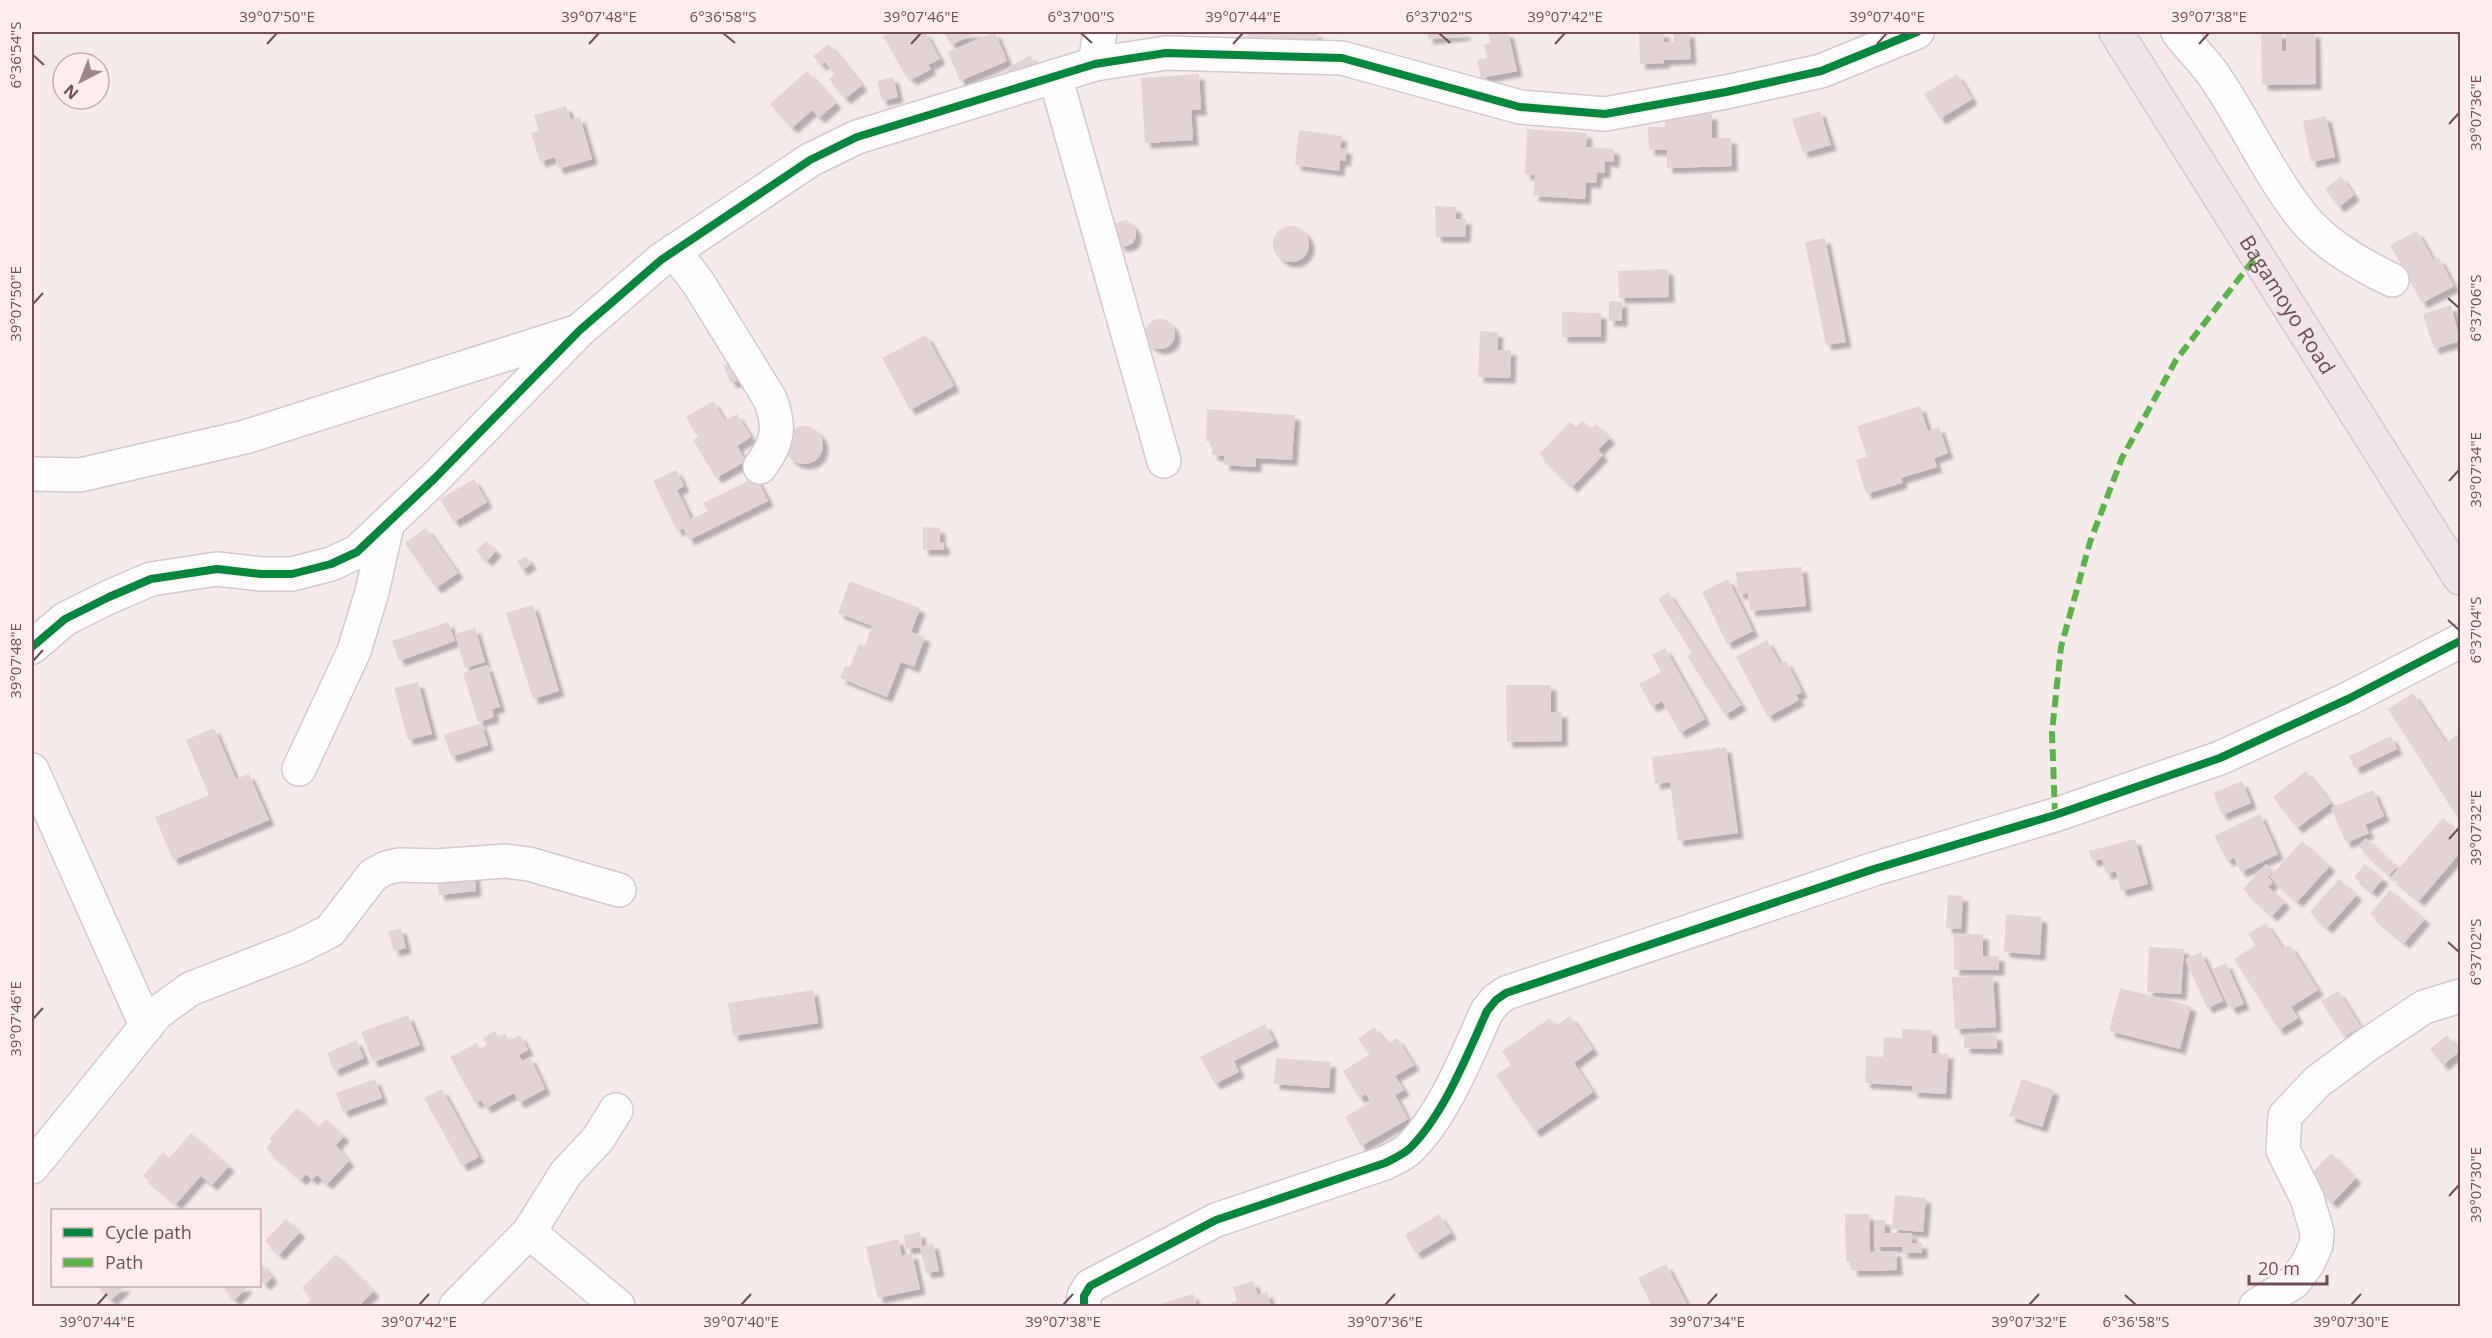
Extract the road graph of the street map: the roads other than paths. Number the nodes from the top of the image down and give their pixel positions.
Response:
1 (1100, 32) edge
2 (1917, 32) edge
3 (2116, 32) edge
4 (2187, 35) edge
5 (1165, 42) edge
6 (1095, 64) junction
7 (1055, 76) junction
8 (674, 251) junction
9 (2392, 280) dead end
10 (580, 330) junction
11 (1164, 461) dead end
12 (760, 467) dead end
13 (32, 474) edge
14 (387, 525) junction
15 (2460, 578) edge
16 (2460, 641) edge
17 (32, 647) edge
18 (299, 769) dead end
19 (32, 770) edge
20 (619, 890) dead end
21 (2460, 996) edge
22 (146, 1025) junction
23 (616, 1110) dead end
24 (32, 1167) edge
25 (529, 1232) junction
26 (456, 1306) edge
27 (618, 1306) edge
28 (1084, 1306) edge
29 (2256, 1306) edge

1 - 6 street
2 - 5 street
3 - 15 highway, Bagamoyo Road
4 - 9 street
5 - 6 street
6 - 7 street
7 - 8 street
7 - 11 street
8 - 10 street
8 - 12 street
10 - 13 street
10 - 14 street
14 - 17 street
14 - 18 street
16 - 28 street
19 - 22 street
20 - 22 street
21 - 29 street
22 - 24 street
23 - 25 street
25 - 26 street
25 - 27 street

